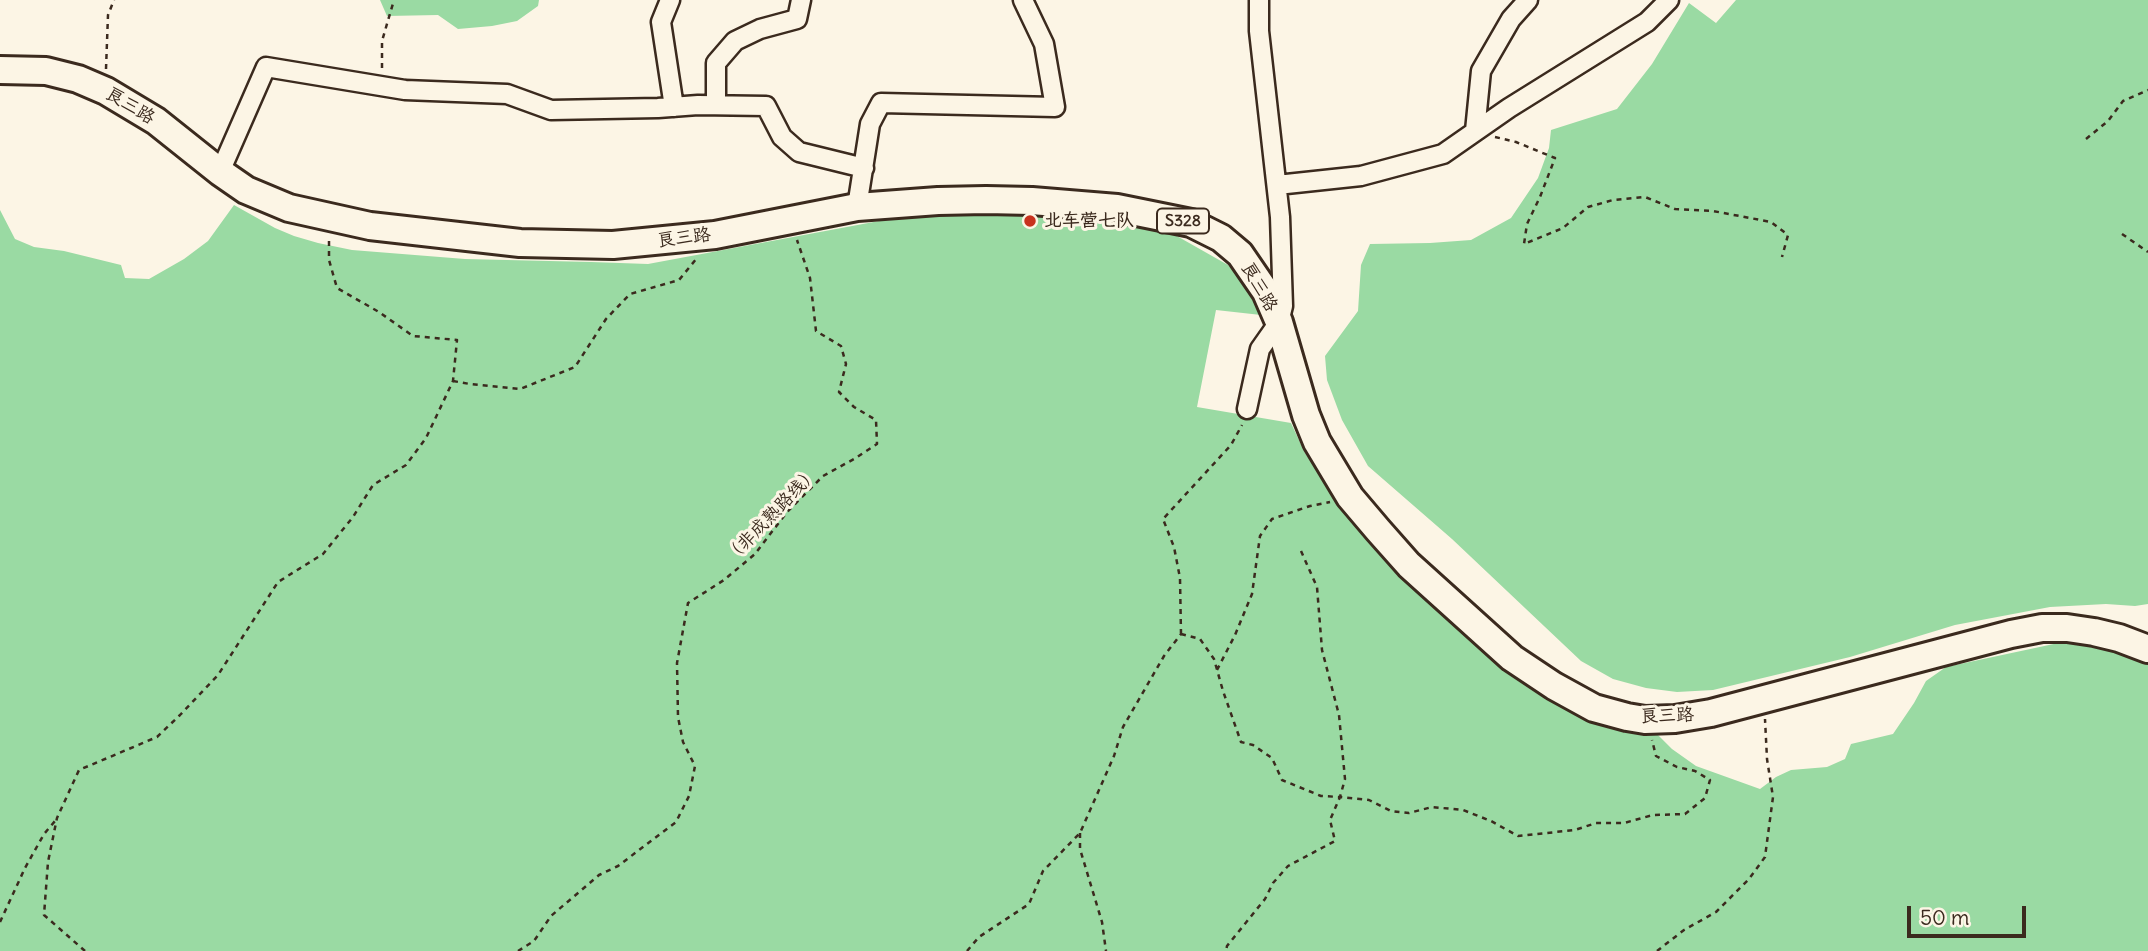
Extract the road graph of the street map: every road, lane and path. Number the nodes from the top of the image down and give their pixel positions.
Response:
1 (114, 0) edge
2 (394, 0) edge
3 (670, 0) edge
4 (801, 0) edge
5 (1023, 0) edge
6 (1259, 0) edge
7 (1528, 0) edge
8 (1669, 0) edge
9 (0, 70) edge
10 (383, 86) junction
11 (2148, 90) edge
12 (106, 91) junction
13 (716, 105) junction
14 (674, 107) junction
15 (1475, 131) junction
16 (2086, 139) dead end
17 (863, 168) junction
18 (220, 172) junction
19 (1277, 185) junction
20 (857, 207) junction
21 (330, 218) junction
22 (791, 220) junction
23 (2122, 234) dead end
24 (716, 235) junction
25 (2148, 252) edge
26 (1782, 257) dead end
27 (1279, 322) junction
28 (453, 381) junction
29 (1247, 409) joint
30 (1350, 497) junction
31 (1301, 551) dead end
32 (1181, 634) junction
33 (2148, 649) edge
34 (1217, 670) junction
35 (1764, 699) junction
36 (1645, 720) junction
37 (1340, 797) junction
38 (57, 818) junction
39 (1080, 833) junction
40 (0, 922) edge
41 (85, 951) edge
42 (518, 951) edge
43 (967, 951) edge
44 (1106, 951) edge
45 (1226, 951) edge
46 (1657, 951) edge

1 - 12 path
2 - 10 path
3 - 14 street
4 - 13 street
5 - 17 street
6 - 19 street
7 - 15 street
8 - 15 street
9 - 12 main road, 良三路 / S328
10 - 14 street
10 - 18 street
11 - 16 path
12 - 18 main road, 良三路 / S328
13 - 14 street
13 - 17 street
15 - 19 street
15 - 26 path
17 - 20 street
18 - 21 main road, 良三路 / S328
19 - 27 street
20 - 22 main road, 良三路 / S328
20 - 27 main road, 良三路 / S328
21 - 24 main road, 良三路 / S328
21 - 28 path
22 - 24 main road, 良三路 / S328
22 - 42 path, （非成熟路线）
23 - 25 path
24 - 28 path
27 - 29 street
27 - 30 main road, 良三路 / S328
28 - 38 path
29 - 32 path
30 - 34 path
30 - 36 main road, 良三路 / S328
31 - 37 path
32 - 34 path
32 - 39 path
33 - 35 main road, 良三路 / S328
34 - 37 path
35 - 36 main road, 良三路 / S328
35 - 46 path
36 - 37 path
37 - 45 path
38 - 40 path
38 - 41 path
39 - 43 path
39 - 44 path

